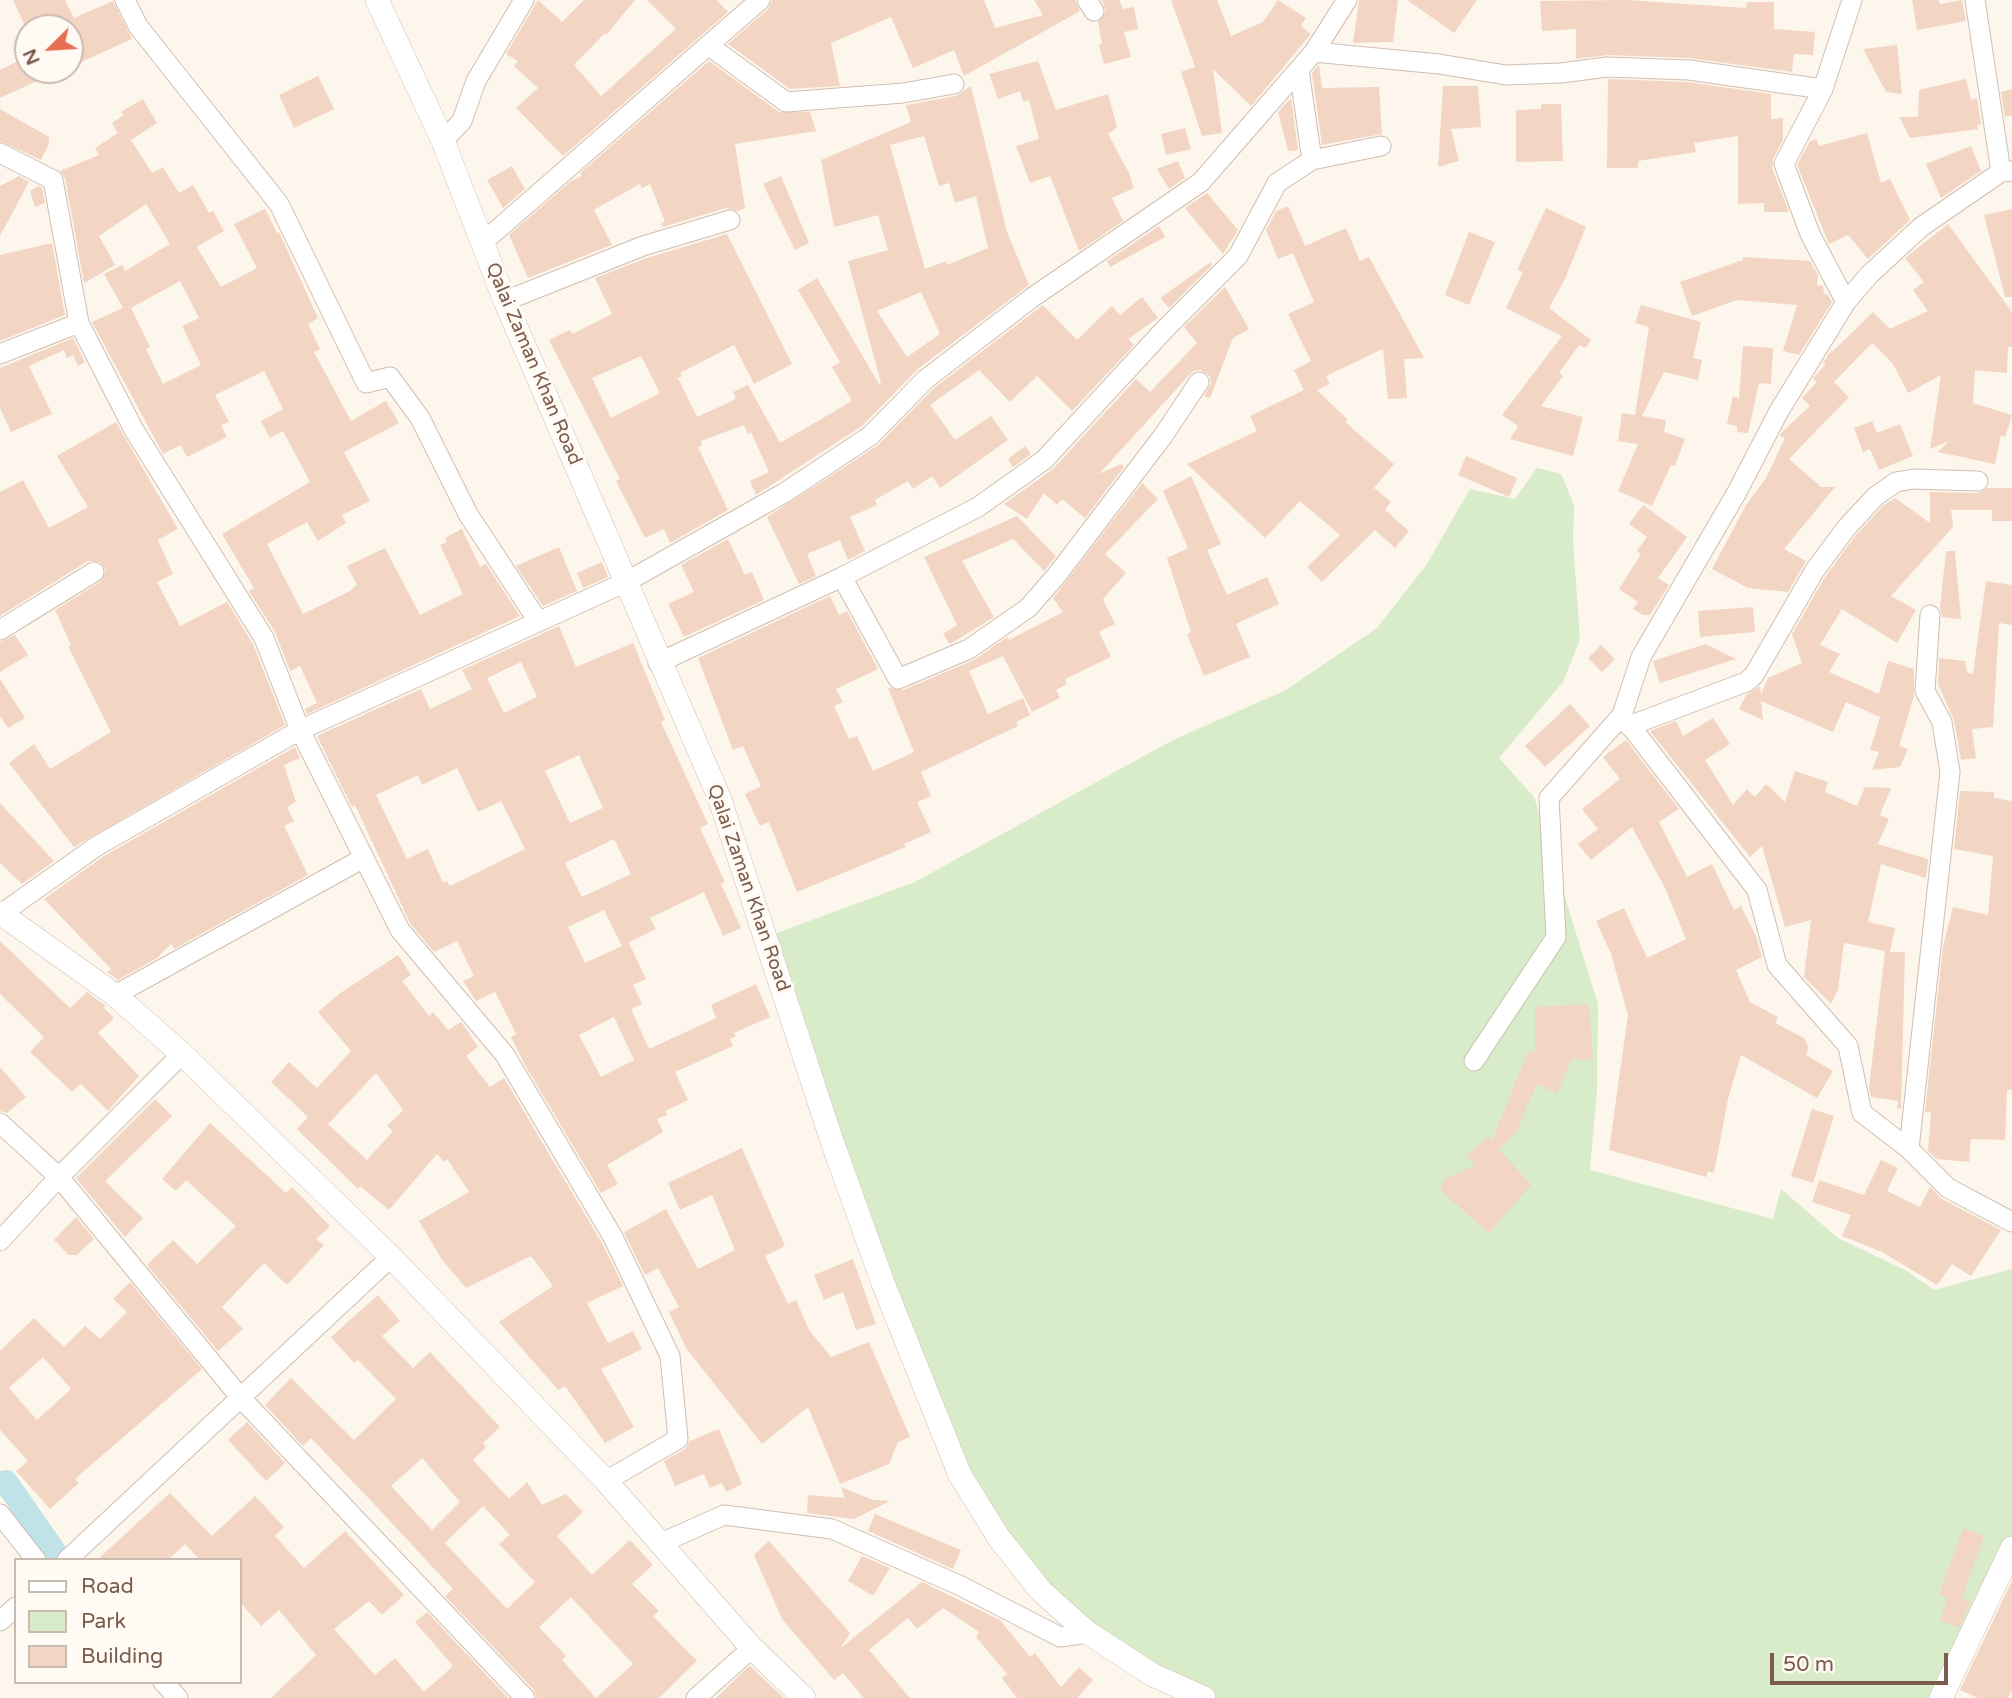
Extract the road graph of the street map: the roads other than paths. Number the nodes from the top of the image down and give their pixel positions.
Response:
1 (125, 0) edge
2 (377, 0) edge
3 (524, 0) edge
4 (760, 0) edge
5 (1347, 0) edge
6 (1849, 0) edge
7 (1975, 0) edge
8 (708, 44) junction
9 (1314, 51) junction
10 (1299, 69) junction
11 (954, 84) dead end
12 (1823, 89) junction
13 (443, 141) junction
14 (1381, 146) dead end
15 (0, 153) edge
16 (1312, 160) junction
17 (2007, 172) edge
18 (730, 220) dead end
19 (482, 243) junction
20 (505, 302) junction
21 (1846, 302) junction
22 (79, 323) junction
23 (0, 354) edge
24 (1199, 382) dead end
25 (1978, 481) dead end
26 (94, 572) dead end
27 (842, 577) junction
28 (626, 582) junction
29 (1930, 615) dead end
30 (538, 621) junction
31 (0, 630) edge
32 (658, 663) junction
33 (1626, 720) junction
34 (300, 730) junction
35 (362, 859) junction
36 (0, 913) edge
37 (116, 995) junction
38 (182, 1054) junction
39 (1474, 1061) dead end
40 (0, 1123) edge
41 (1909, 1149) junction
42 (59, 1177) junction
43 (2012, 1222) edge
44 (0, 1241) edge
45 (391, 1257) junction
46 (240, 1397) junction
47 (606, 1481) junction
48 (0, 1514) edge
49 (659, 1544) junction
50 (2012, 1548) edge
51 (34, 1558) edge
52 (69, 1558) edge
53 (14, 1609) edge
54 (0, 1621) edge
55 (1088, 1633) junction
56 (752, 1648) junction
57 (165, 1684) edge
58 (178, 1698) edge
59 (525, 1698) edge
60 (696, 1698) edge
61 (804, 1698) edge
62 (1204, 1698) edge
63 (1941, 1698) edge

1 - 30 street
2 - 13 street, Qalai Zaman Khan Road
3 - 13 street
4 - 8 street
5 - 9 street
6 - 12 street
7 - 17 street
8 - 11 street
8 - 19 street
9 - 10 street
9 - 12 street
10 - 16 street
10 - 28 street
12 - 21 street
13 - 19 street, Qalai Zaman Khan Road
14 - 16 street
15 - 22 street
16 - 27 street
17 - 21 street
18 - 20 street
19 - 20 street, Qalai Zaman Khan Road
20 - 28 street, Qalai Zaman Khan Road
21 - 33 street
22 - 23 street
22 - 34 street
24 - 27 street
25 - 33 street
26 - 31 street
27 - 32 street
28 - 30 street
28 - 32 street, Qalai Zaman Khan Road
29 - 41 street
30 - 34 street
32 - 55 street, Qalai Zaman Khan Road
33 - 39 street
33 - 41 street
34 - 35 street
34 - 36 street
35 - 37 street
35 - 47 street
36 - 37 street
37 - 38 street
38 - 42 street
38 - 45 street
40 - 42 street
41 - 43 street
42 - 44 street
42 - 46 street
45 - 46 street
45 - 47 street
46 - 52 street
46 - 59 street
47 - 49 street
48 - 51 street
49 - 55 street
49 - 56 street
50 - 63 street
53 - 54 street
55 - 62 street, Qalai Zaman Khan Road
56 - 60 street
56 - 61 street
57 - 58 street

